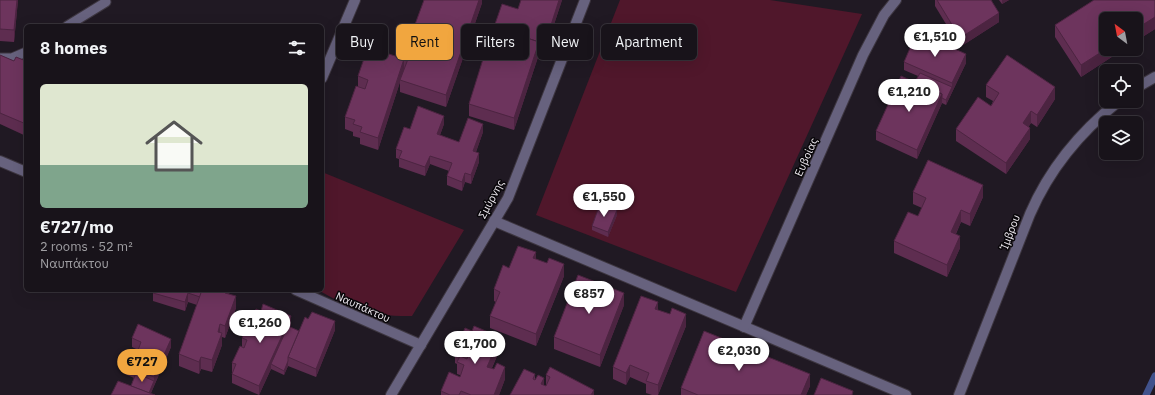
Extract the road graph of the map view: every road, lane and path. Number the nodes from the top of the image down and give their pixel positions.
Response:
1 (355, 0) edge
2 (585, 0) edge
3 (896, 0) edge
4 (106, 2) dead end
5 (70, 24) edge
6 (24, 53) edge
7 (0, 58) edge
8 (324, 73) edge
9 (1155, 77) edge
10 (1143, 84) edge
11 (1111, 108) edge
12 (0, 161) edge
13 (24, 171) edge
14 (494, 221) junction
15 (301, 292) edge
16 (744, 327) junction
17 (421, 345) junction
18 (391, 395) edge
19 (906, 395) edge
20 (959, 395) edge

1 - 8 street
2 - 14 street, Σμύρνης
3 - 16 street, Ευβοίας
4 - 5 lane
6 - 7 lane
9 - 10 street
11 - 20 street, Ίμβρου
12 - 13 street
14 - 16 street
14 - 17 street, Σμύρνης
15 - 17 street, Ναυπάκτου
16 - 19 street
17 - 18 street, Σμύρνης

